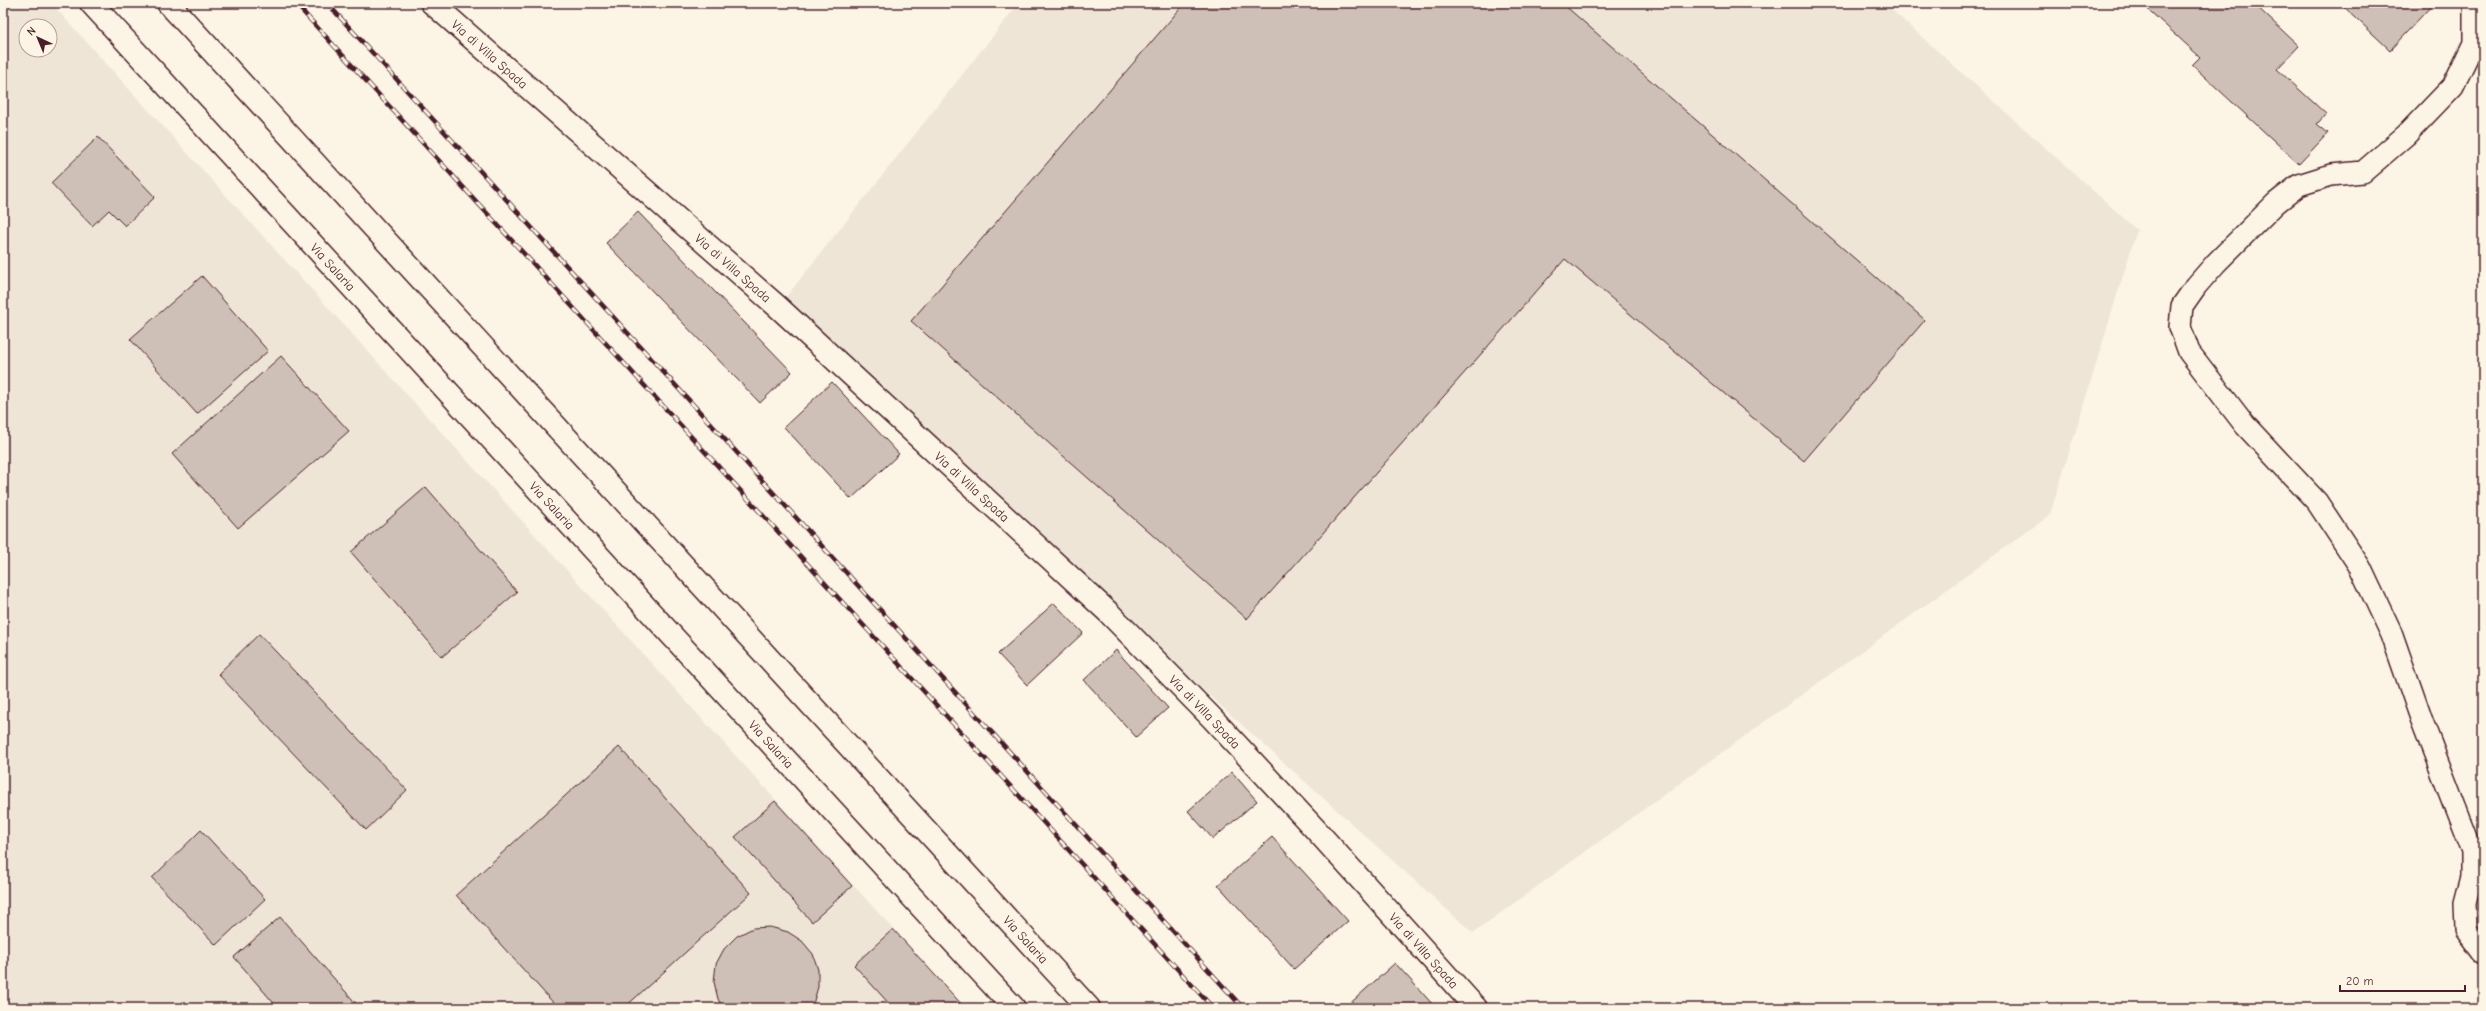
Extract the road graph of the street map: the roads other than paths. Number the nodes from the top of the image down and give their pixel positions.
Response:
1 (91, 3) edge
2 (168, 3) edge
3 (432, 3) edge
4 (2474, 3) edge
5 (2483, 953) edge
6 (1014, 1008) edge
7 (1089, 1008) edge
8 (1476, 1008) edge

1 - 6 main road, Via Salaria
2 - 7 main road, Via Salaria
3 - 8 main road, Via di Villa Spada
4 - 5 lane

